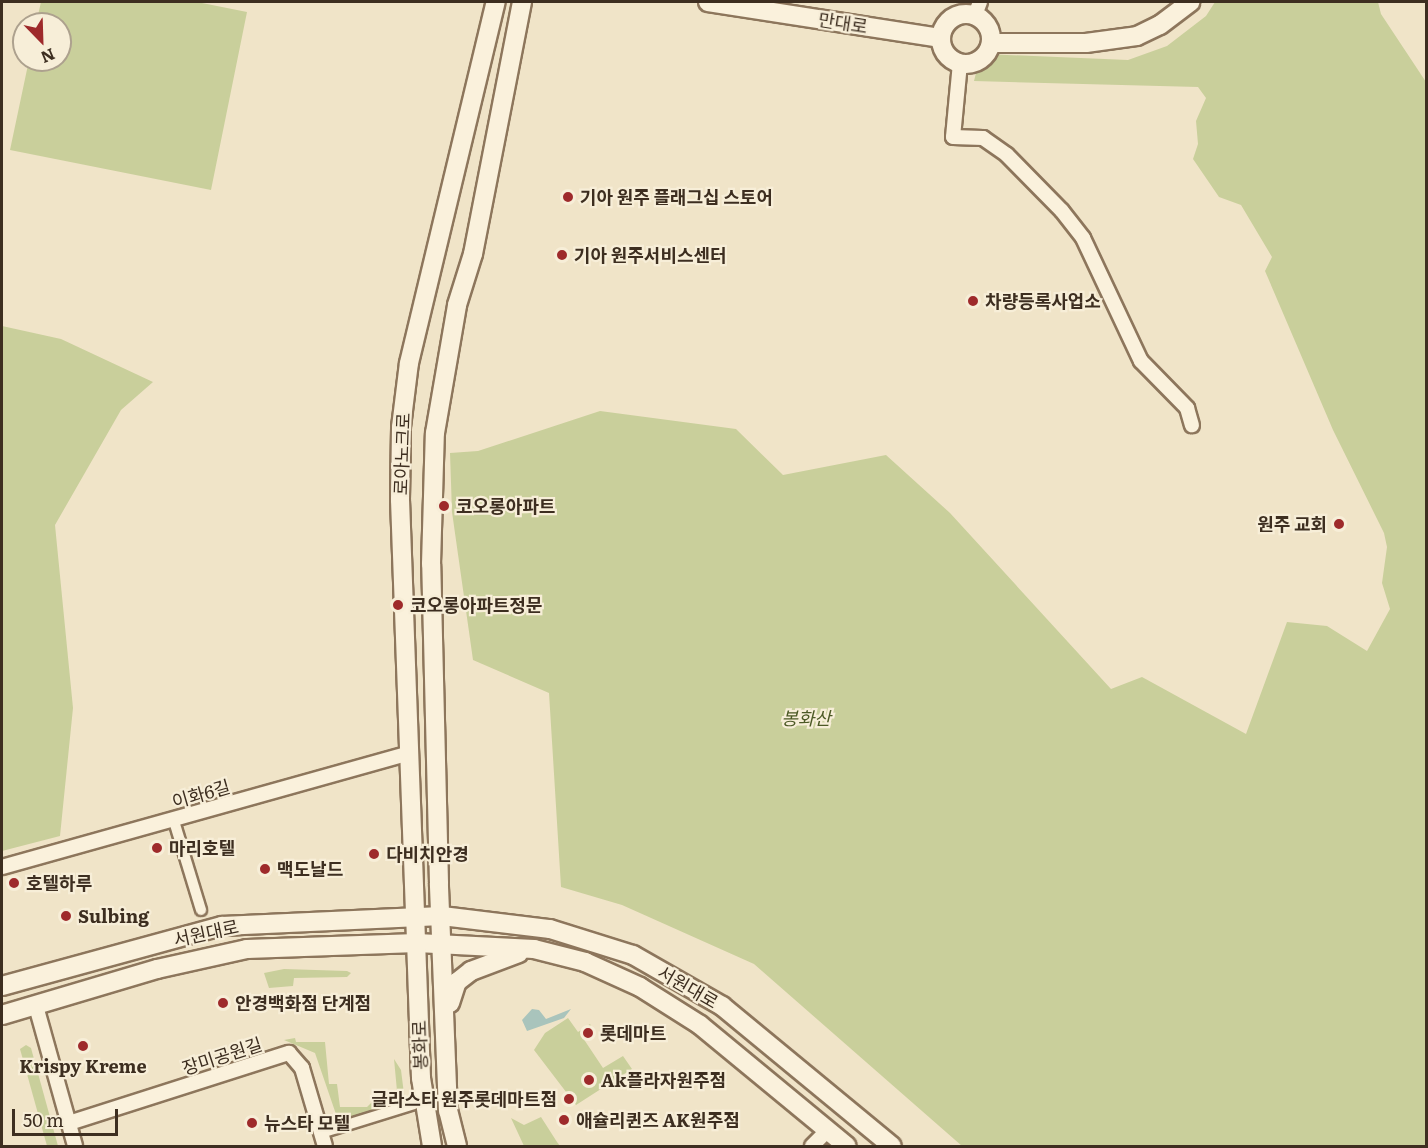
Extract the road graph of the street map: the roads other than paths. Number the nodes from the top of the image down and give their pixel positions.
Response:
1 (496, 2) edge
2 (522, 2) edge
3 (719, 2) edge
4 (1190, 2) edge
5 (978, 8) edge
6 (941, 38) junction
7 (991, 43) junction
8 (960, 63) junction
9 (1192, 425) dead end
10 (431, 564) junction
11 (402, 568) junction
12 (409, 753) junction
13 (174, 821) junction
14 (2, 867) edge
15 (201, 910) dead end
16 (416, 916) junction
17 (442, 916) junction
18 (417, 943) junction
19 (442, 944) junction
20 (534, 949) junction
21 (2, 986) edge
22 (36, 1006) junction
23 (2, 1015) edge
24 (447, 1035) junction
25 (414, 1104) dead end
26 (69, 1123) junction
27 (828, 1130) junction
28 (323, 1140) edge
29 (75, 1146) edge
30 (432, 1146) edge
31 (457, 1146) edge
32 (812, 1146) edge
33 (847, 1146) edge
34 (892, 1146) edge

1 - 11 street, 로아노크로
2 - 10 street, 로아노크로
3 - 6 street, 만대로
4 - 7 street
5 - 6 street
5 - 7 street
6 - 8 street
7 - 8 street
8 - 9 street
10 - 11 street
10 - 17 street, 로아노크로
11 - 12 street, 로아노크로
12 - 13 street, 이화6길
12 - 16 street, 로아노크로
13 - 14 street, 이화6길
13 - 15 street
16 - 17 street, 서원대로
16 - 18 street, 봉화로
16 - 21 street, 서원대로
17 - 19 street, 봉화로
17 - 34 street, 서원대로
18 - 19 street, 서원대로
18 - 22 street, 서원대로
18 - 30 street, 봉화로
19 - 20 street, 서원대로
19 - 24 street, 봉화로
20 - 24 street
20 - 27 street, 서원대로
22 - 23 street, 서원대로
22 - 26 street
24 - 31 street, 봉화로
25 - 28 street
26 - 28 street, 장미공원길
26 - 29 street
27 - 32 street
27 - 33 street, 서원대로

